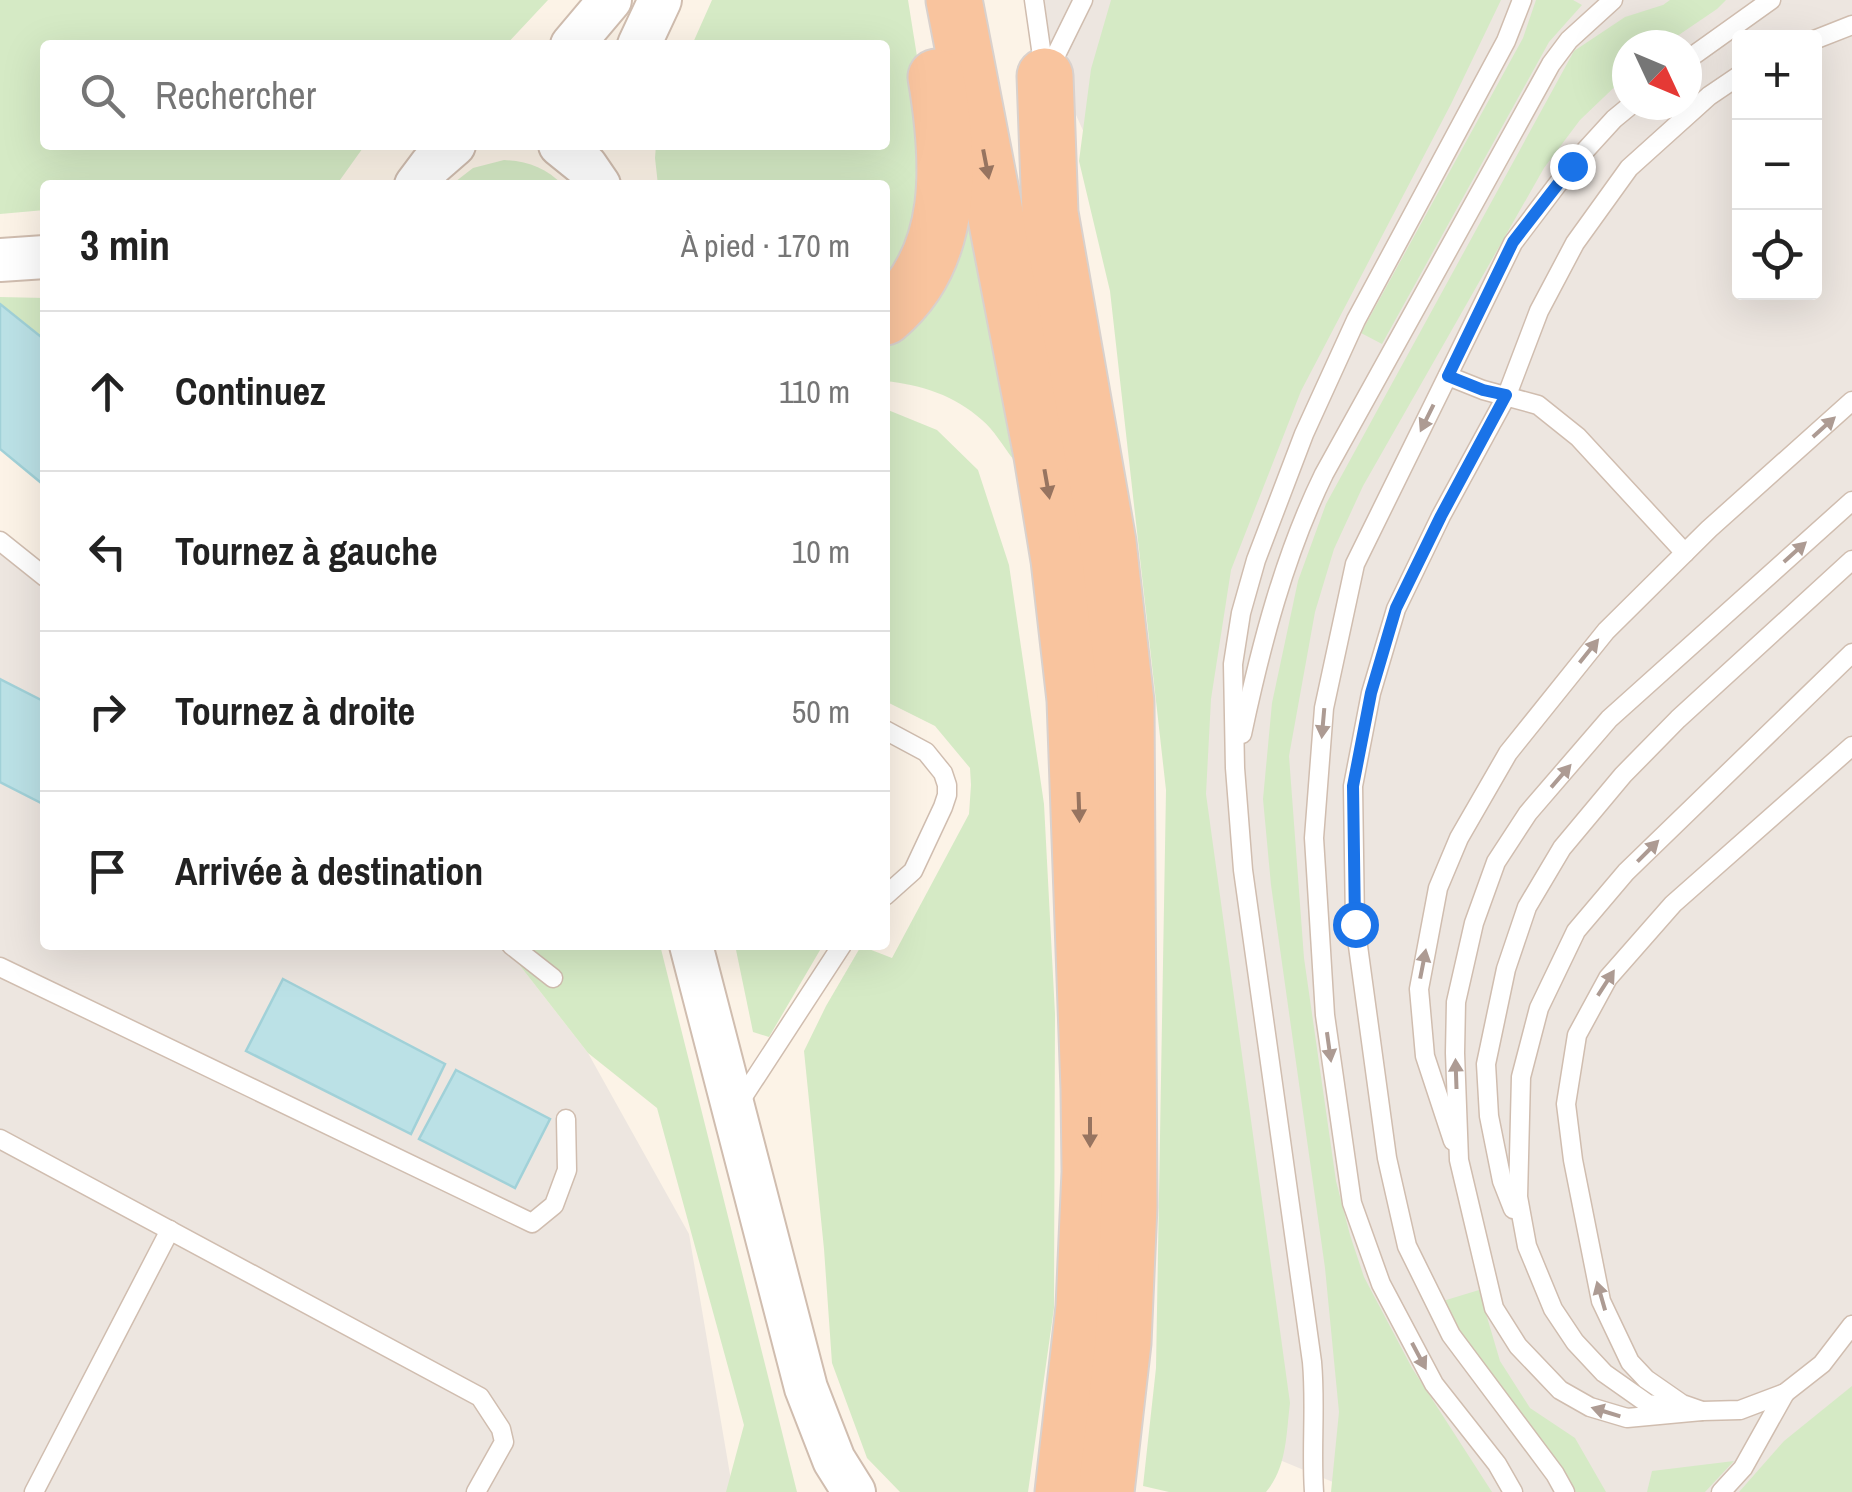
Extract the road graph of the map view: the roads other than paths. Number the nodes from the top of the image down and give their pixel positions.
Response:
1 (610, 0) edge
2 (660, 0) edge
3 (923, 0) edge
4 (954, 0) edge
5 (1083, 0) edge
6 (1522, 0) edge
7 (1613, 0) edge
8 (1772, 0) edge
9 (1035, 1) edge
10 (1852, 25) edge
11 (1822, 37) edge
12 (576, 40) edge
13 (641, 40) edge
14 (1702, 49) edge
15 (1045, 76) junction
16 (1732, 80) edge
17 (1613, 120) edge
18 (566, 150) edge
19 (607, 150) edge
20 (597, 180) edge
21 (602, 180) edge
22 (40, 257) edge
23 (0, 260) edge
24 (890, 311) edge
25 (1448, 376) junction
26 (1506, 395) junction
27 (1852, 402) edge
28 (1852, 500) edge
29 (0, 542) edge
30 (1684, 553) junction
31 (1852, 560) edge
32 (40, 573) edge
33 (1852, 653) edge
34 (890, 733) edge
35 (1852, 746) edge
36 (1235, 768) junction
37 (890, 891) edge
38 (517, 950) edge
39 (839, 950) edge
40 (693, 953) edge
41 (0, 967) edge
42 (553, 978) dead end
43 (734, 1110) junction
44 (566, 1119) dead end
45 (0, 1139) edge
46 (1459, 1160) junction
47 (170, 1230) junction
48 (1528, 1246) junction
49 (1852, 1325) edge
50 (806, 1388) junction
51 (1786, 1393) junction
52 (1702, 1410) junction
53 (1312, 1454) junction
54 (1086, 1477) edge
55 (34, 1492) edge
56 (476, 1492) edge
57 (820, 1492) edge
58 (854, 1492) edge
59 (1300, 1492) edge
60 (1314, 1492) edge
61 (1513, 1492) edge
62 (1565, 1492) edge
63 (1721, 1492) edge

1 - 12 street
2 - 13 street
3 - 24 highway
4 -> 54 highway
5 - 15 lane
6 - 36 lane
7 - 36 lane
8 - 14 lane
9 - 15 lane
10 - 11 lane
15 - 54 highway
16 - 26 lane
17 - 25 lane
18 - 20 street
19 - 21 street
22 - 23 street
25 - 26 lane
25 -> 61 lane
26 - 30 lane
26 - 62 lane
30 -> 27 lane
46 -> 28 lane
29 - 32 lane
46 -> 30 lane
31 - 48 lane
48 -> 33 lane
34 - 37 lane
52 -> 35 lane
36 - 53 lane
38 - 42 lane
39 - 43 lane
40 - 43 street
41 - 44 lane
43 - 50 street
45 - 47 lane
52 -> 46 lane
47 - 55 lane
47 - 56 lane
48 - 52 lane
49 - 51 lane
50 - 57 street
50 - 58 street
51 - 52 lane
51 - 63 lane
53 - 59 lane
53 - 60 lane

